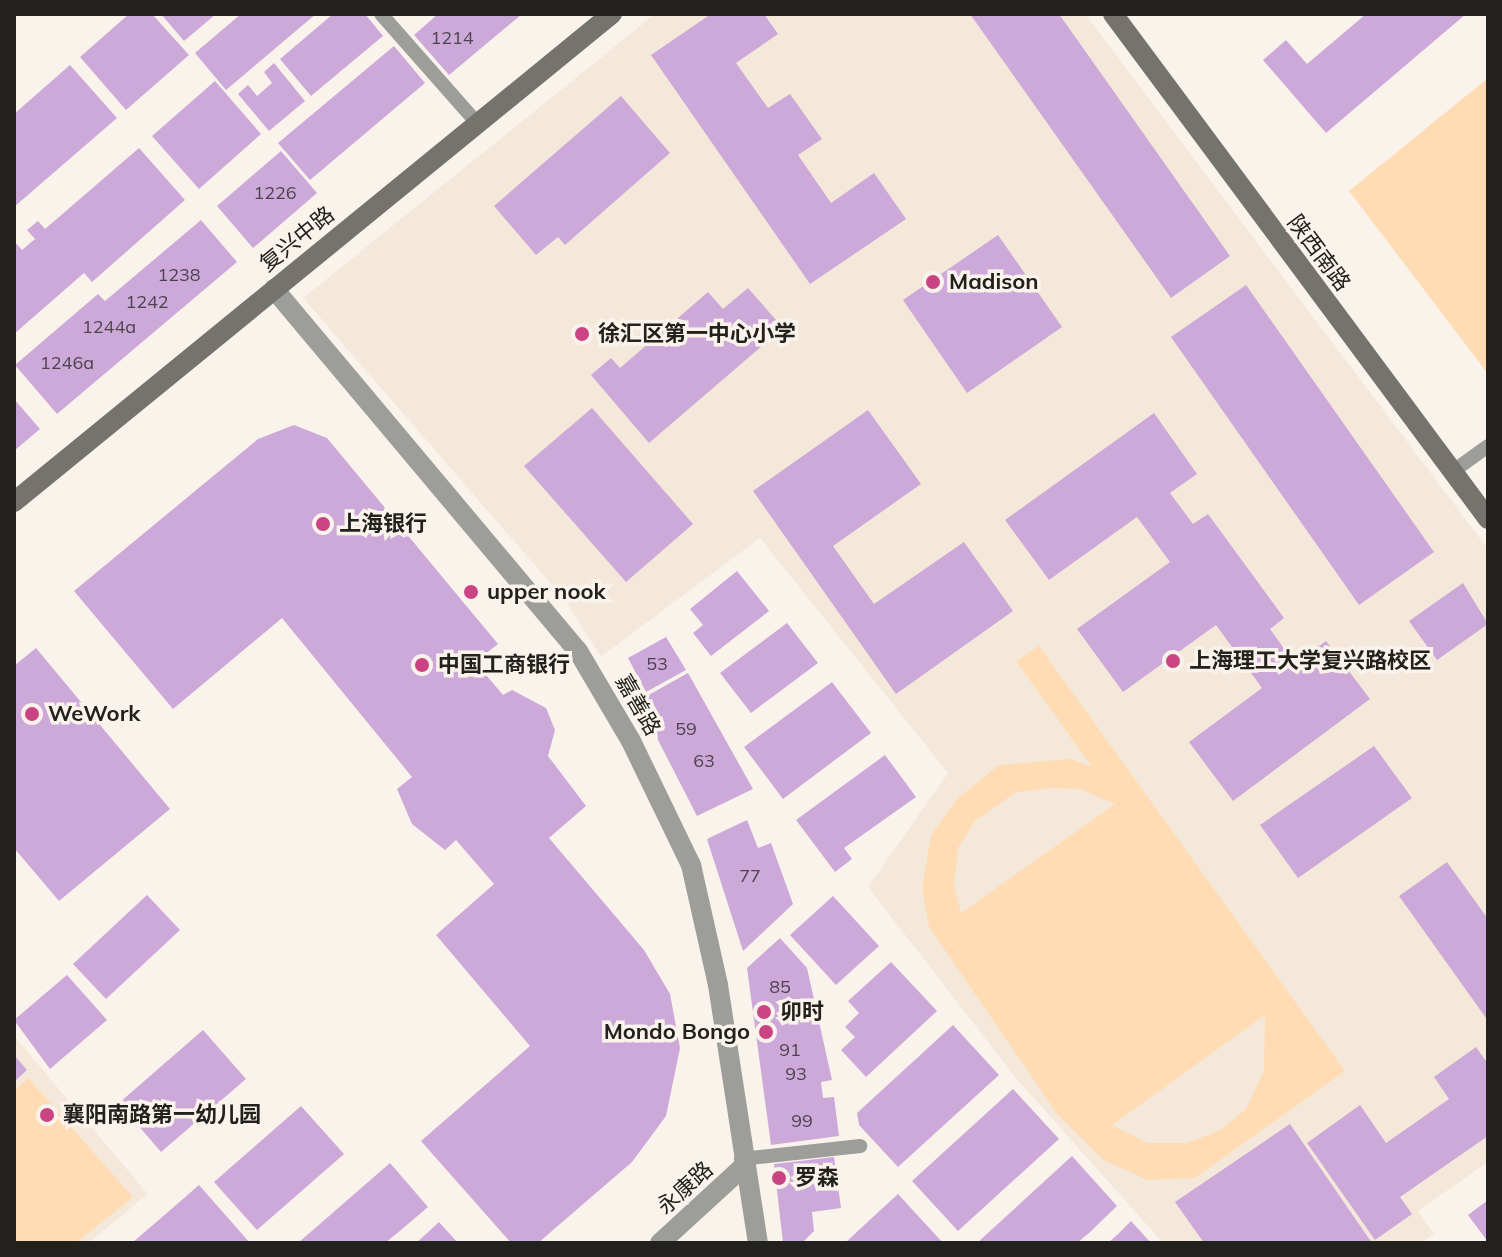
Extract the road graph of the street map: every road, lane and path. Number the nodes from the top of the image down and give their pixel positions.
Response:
1 (381, 14) edge
2 (1113, 14) edge
3 (603, 17) edge
4 (477, 123) junction
5 (274, 289) junction
6 (1488, 446) edge
7 (1452, 472) junction
8 (14, 502) edge
9 (1488, 519) edge
10 (860, 1146) dead end
11 (742, 1163) junction
12 (660, 1243) edge
13 (758, 1243) edge

1 - 4 lane
2 - 7 main road, 陕西南路
3 - 4 main road, 复兴中路
4 - 5 main road, 复兴中路
5 - 8 main road, 复兴中路
5 - 11 street, 嘉善路
6 - 7 lane
7 - 9 main road, 陕西南路
10 - 11 lane
11 - 12 street, 永康路
11 - 13 street, 嘉善路

